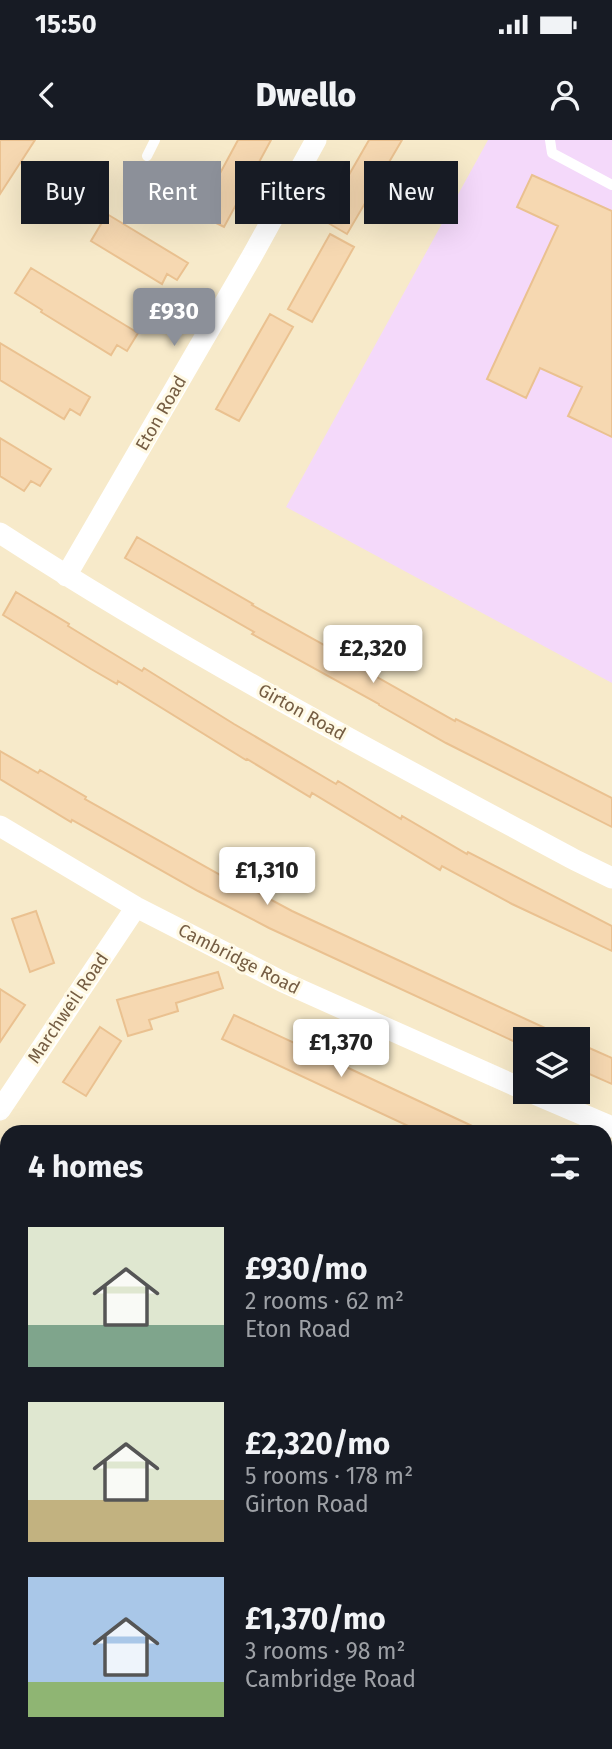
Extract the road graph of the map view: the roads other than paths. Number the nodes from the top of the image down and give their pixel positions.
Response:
1 (155, 140) edge
2 (316, 140) edge
3 (550, 140) edge
4 (147, 156) dead end
5 (612, 185) edge
6 (0, 533) edge
7 (66, 576) junction
8 (0, 826) edge
9 (612, 878) edge
10 (136, 907) junction
11 (513, 1085) edge
12 (558, 1104) edge
13 (0, 1110) edge
14 (607, 1125) edge

1 - 4 lane
2 - 7 street, Eton Road
3 - 5 lane
6 - 7 street, Girton Road
7 - 9 street, Girton Road
8 - 10 street, Cambridge Road
10 - 11 street, Cambridge Road
10 - 13 street, Marchweil Road
12 - 14 street, Cambridge Road

